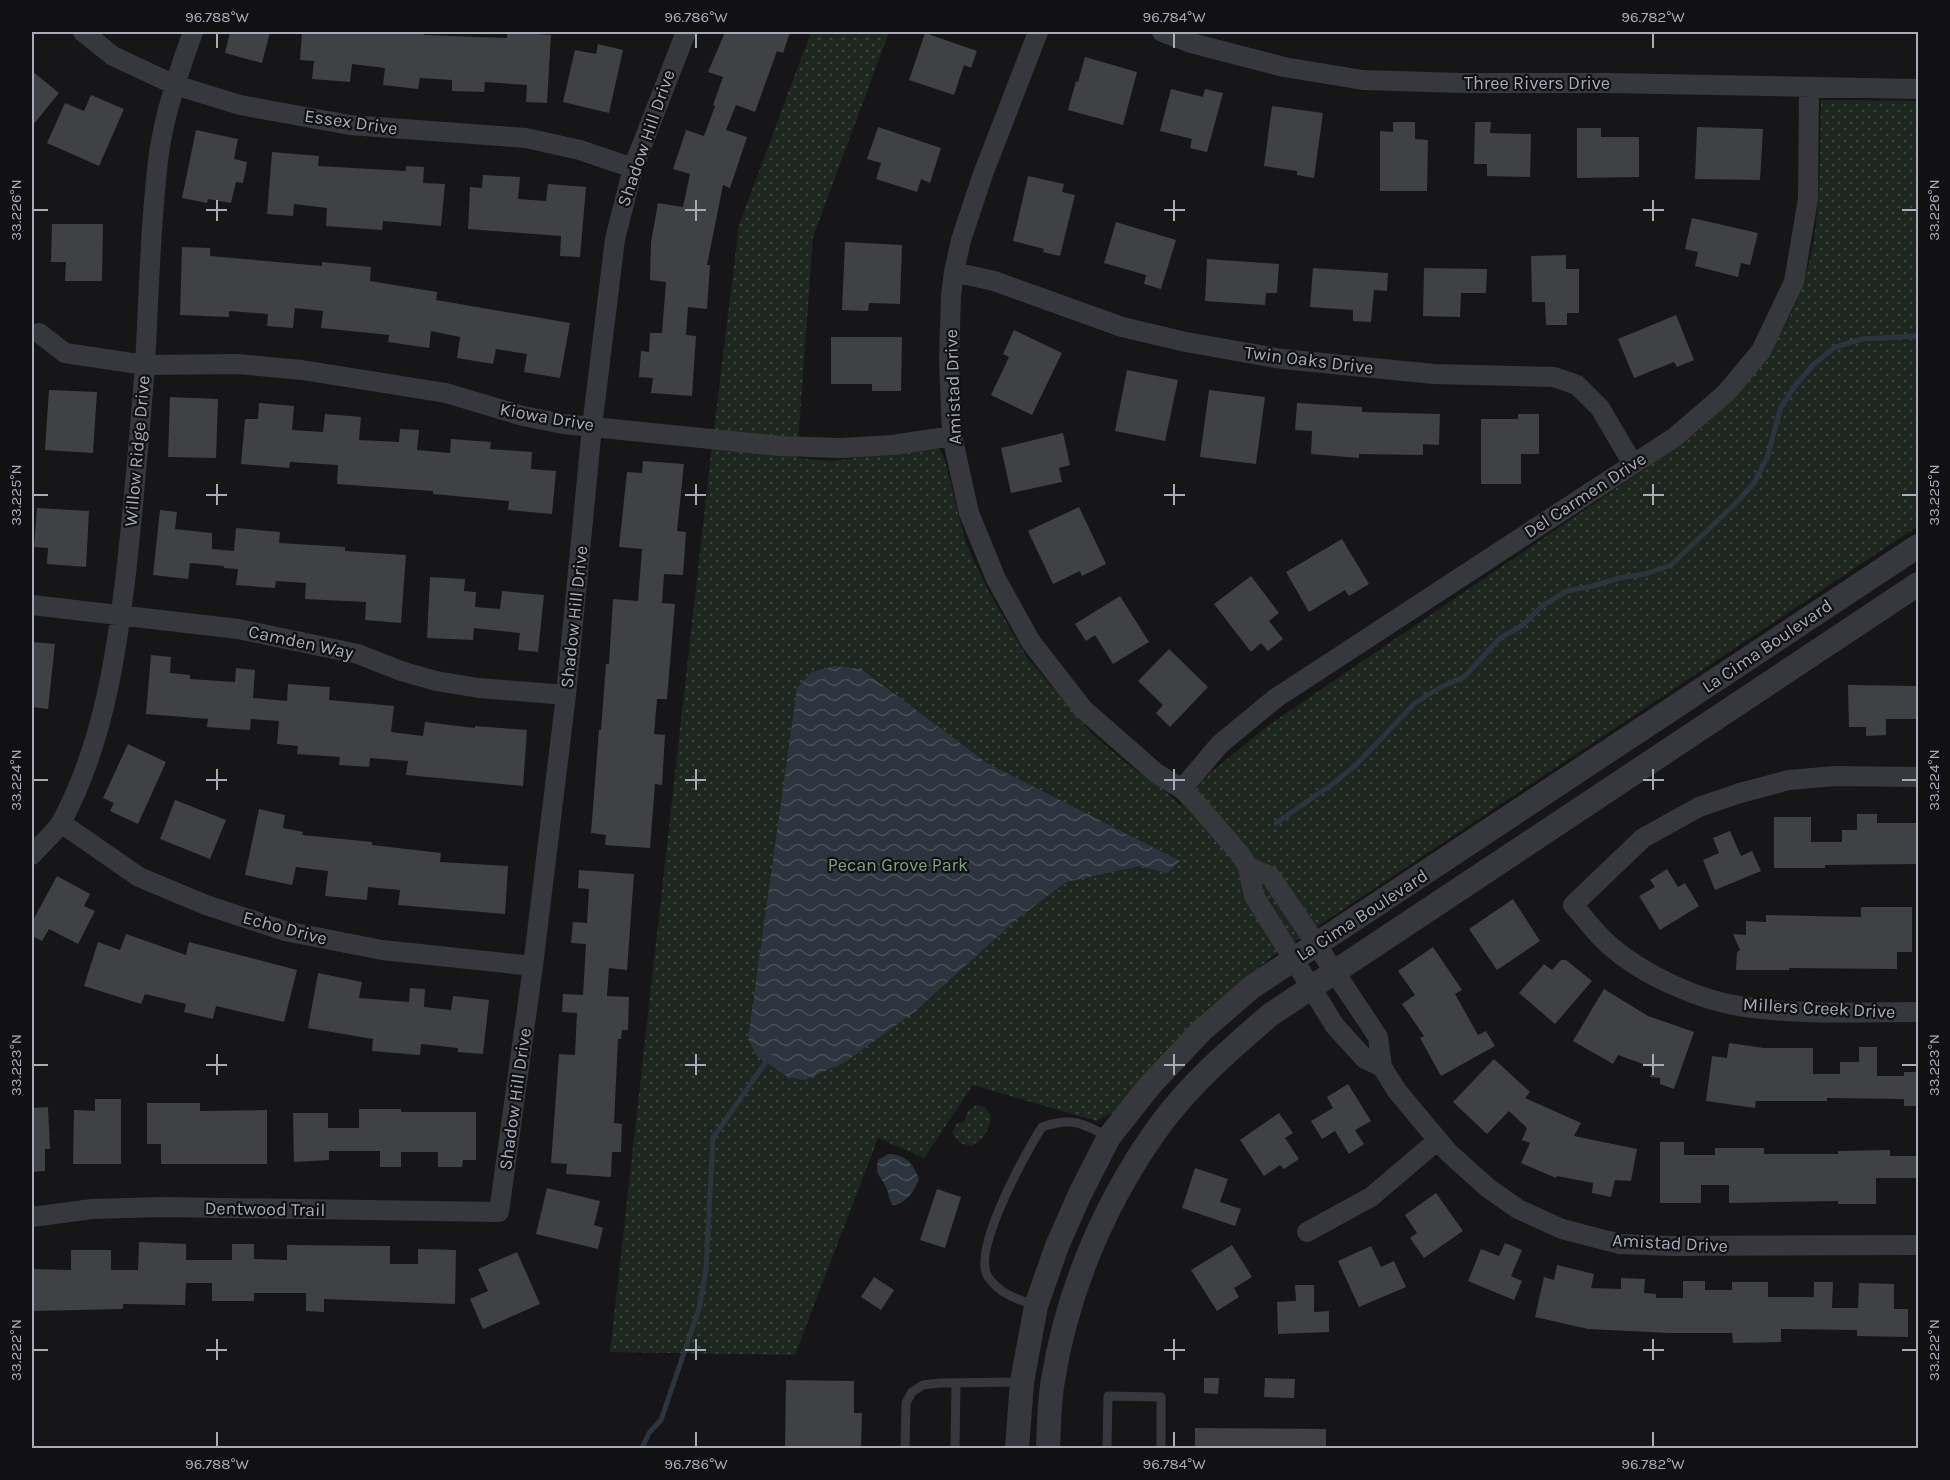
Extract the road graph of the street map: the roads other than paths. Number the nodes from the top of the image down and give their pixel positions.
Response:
1 (83, 32) edge
2 (193, 32) edge
3 (686, 32) edge
4 (1038, 32) edge
5 (1162, 32) edge
6 (175, 85) junction
7 (1809, 87) junction
8 (1918, 89) edge
9 (633, 168) junction
10 (954, 272) junction
11 (39, 333) dead end
12 (145, 365) junction
13 (592, 427) junction
14 (952, 436) junction
15 (1633, 464) junction
16 (1918, 546) edge
17 (1918, 584) edge
18 (32, 605) edge
19 (121, 616) junction
20 (566, 695) junction
21 (1918, 777) edge
22 (1182, 789) junction
23 (61, 823) junction
24 (32, 855) edge
25 (1248, 867) junction
26 (1316, 945) junction
27 (1294, 960) junction
28 (533, 966) junction
29 (1335, 972) junction
30 (1311, 988) junction
31 (1918, 1012) edge
32 (1382, 1067) junction
33 (1109, 1137) junction
34 (1438, 1140) junction
35 (1141, 1155) junction
36 (499, 1212) joint
37 (32, 1217) edge
38 (1307, 1232) dead end
39 (1918, 1245) edge
40 (1071, 1305) junction
41 (1036, 1306) junction
42 (1022, 1382) junction
43 (956, 1383) junction
44 (905, 1449) edge
45 (955, 1449) edge
46 (1017, 1449) edge
47 (1048, 1449) edge
48 (1107, 1449) edge
49 (1161, 1449) edge

1 - 6 street, Essex Drive
2 - 6 street, Willow Ridge Drive
3 - 9 street, Shadow Hill Drive
4 - 10 street, Amistad Drive
5 - 7 street, Three Rivers Drive
6 - 9 street, Essex Drive
6 - 12 street, Willow Ridge Drive
7 - 8 street, Three Rivers Drive
7 - 15 street, Del Carmen Drive
9 - 13 street, Shadow Hill Drive
10 - 14 street, Amistad Drive
10 - 15 street, Twin Oaks Drive
11 - 12 street, Kiowa Drive
12 - 13 street, Kiowa Drive
12 - 19 street, Willow Ridge Drive
13 - 14 street, Kiowa Drive
13 - 20 street, Shadow Hill Drive
14 - 22 street, Amistad Drive
15 - 22 street, Del Carmen Drive
16 - 26 street, La Cima Boulevard
17 - 29 street, La Cima Boulevard
18 - 19 street, Camden Way
19 - 20 street, Camden Way
19 - 23 street, Willow Ridge Drive
20 - 28 street, Shadow Hill Drive
21 - 31 street, Millers Creek Drive
22 - 25 street, Amistad Drive
23 - 24 street, Willow Ridge Drive
23 - 28 street, Echo Drive
25 - 26 street, Amistad Drive
25 - 27 street, Amistad Drive
26 - 27 street, La Cima Boulevard
26 - 29 street, Amistad Drive
27 - 30 street, Amistad Drive
27 - 33 street, La Cima Boulevard
28 - 36 street, Shadow Hill Drive
29 - 30 street, La Cima Boulevard
29 - 32 street, Amistad Drive
30 - 32 street, Amistad Drive
30 - 35 street, La Cima Boulevard
32 - 34 street, Amistad Drive
33 - 35 street
33 - 41 street, La Cima Boulevard
33 - 41 lane
34 - 38 street
34 - 39 street, Amistad Drive
35 - 40 street, La Cima Boulevard
36 - 37 street, Dentwood Trail
40 - 41 street
40 - 47 street, La Cima Boulevard
41 - 42 street, La Cima Boulevard
42 - 43 lane
42 - 46 street, La Cima Boulevard
43 - 44 lane
43 - 45 lane
48 - 49 lane

